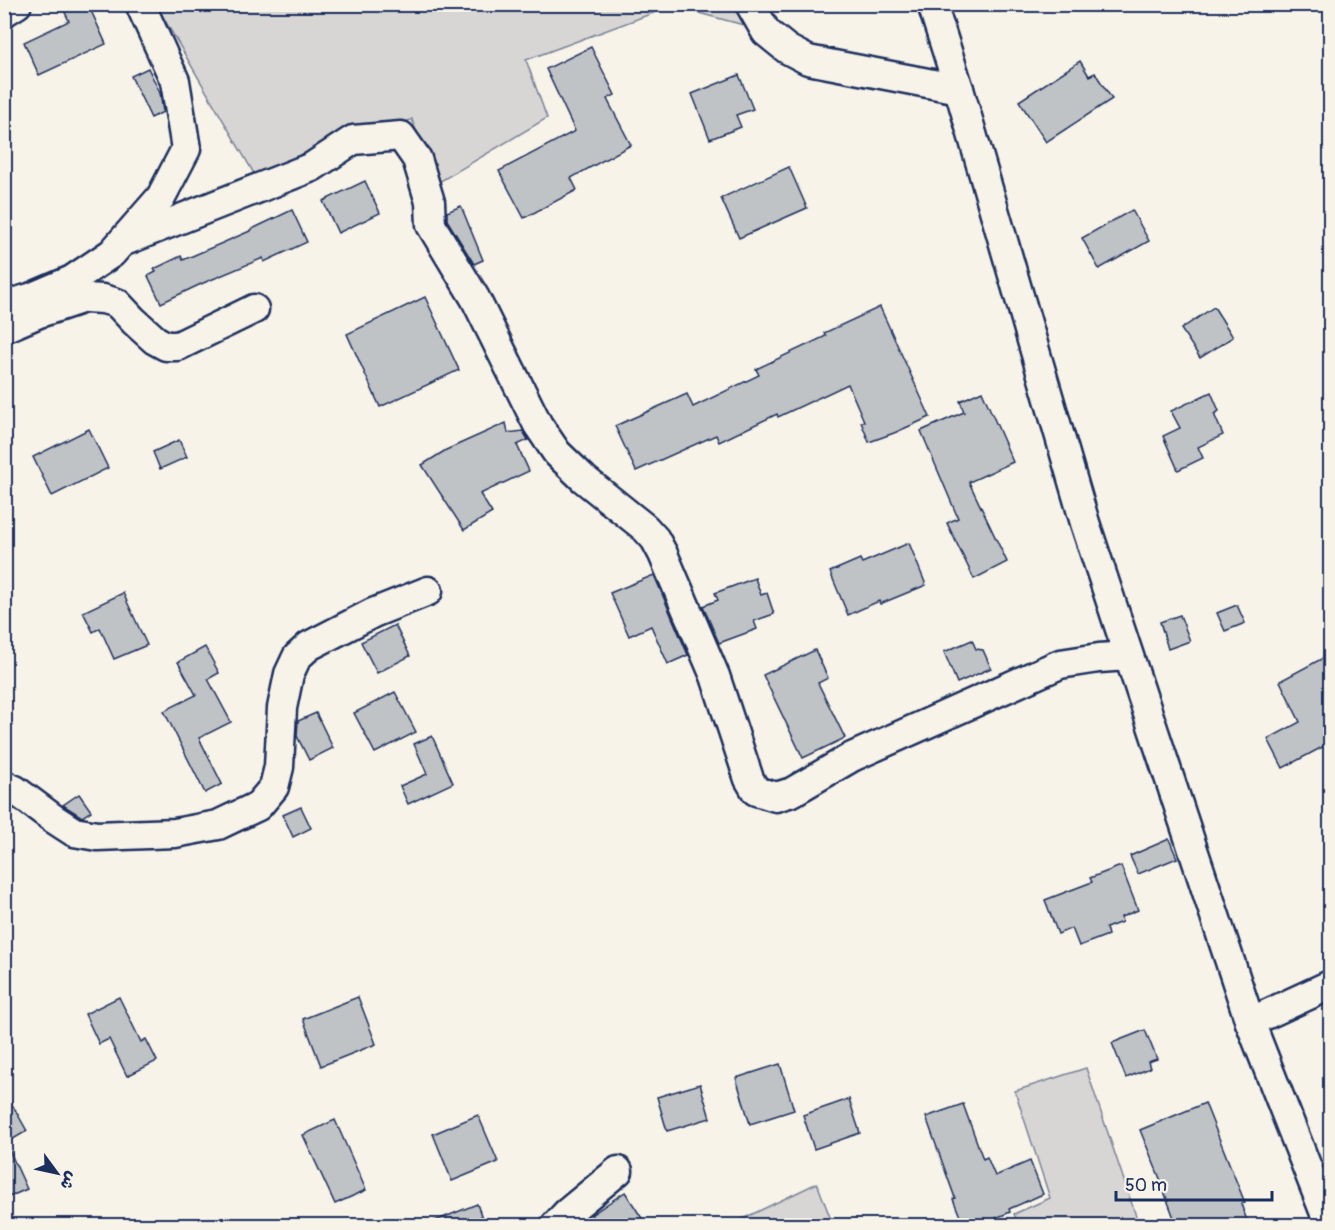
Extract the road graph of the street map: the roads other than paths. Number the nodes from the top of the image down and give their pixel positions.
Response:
1 (17, 4) edge
2 (140, 4) edge
3 (750, 4) edge
4 (933, 4) edge
5 (4, 12) edge
6 (959, 89) junction
7 (122, 242) junction
8 (254, 309) dead end
9 (6, 318) edge
10 (428, 591) dead end
11 (1128, 656) junction
12 (4, 785) edge
13 (1330, 985) edge
14 (1250, 1022) junction
15 (618, 1171) dead end
16 (555, 1226) edge
17 (1330, 1226) edge

1 - 5 street
2 - 7 street
3 - 6 street
4 - 6 street
6 - 11 street
7 - 9 street
7 - 11 street
8 - 9 street
10 - 12 street
11 - 14 street
13 - 14 street
14 - 17 street
15 - 16 street

